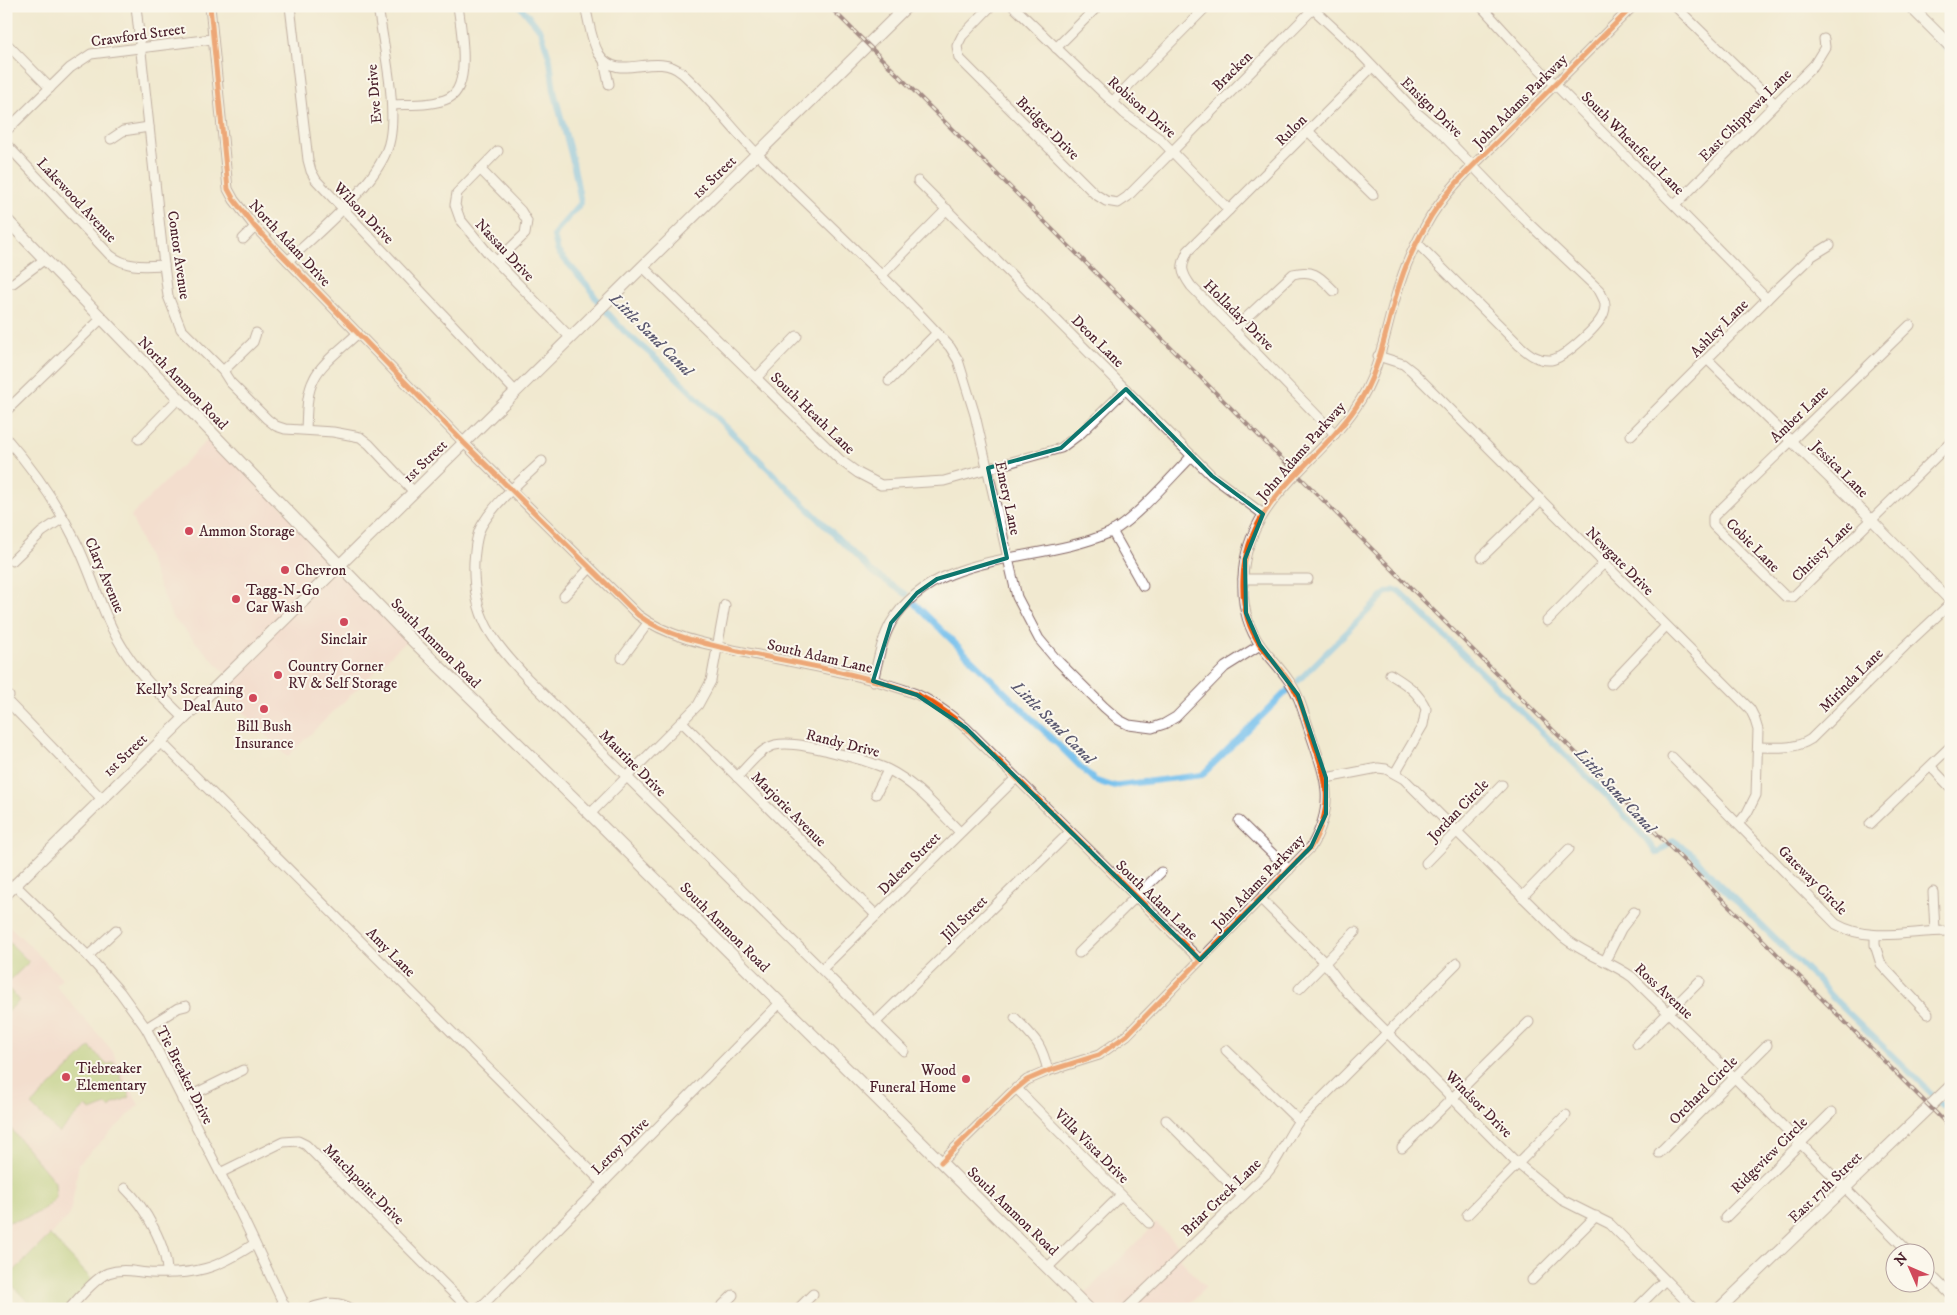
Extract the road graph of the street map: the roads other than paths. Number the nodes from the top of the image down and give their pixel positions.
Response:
1 (136, 6) edge
2 (210, 6) edge
3 (290, 6) edge
4 (378, 6) edge
5 (458, 6) edge
6 (586, 6) edge
7 (991, 6) edge
8 (1014, 6) edge
9 (1098, 6) edge
10 (1207, 6) edge
11 (1481, 6) edge
12 (1633, 6) edge
13 (1675, 6) edge
14 (1910, 6) edge
15 (904, 7) edge
16 (1312, 8) edge
17 (212, 39) junction
18 (1824, 39) dead end
19 (6, 42) edge
20 (1951, 47) edge
21 (140, 48) junction
22 (1056, 48) junction
23 (604, 61) junction
24 (1372, 67) junction
25 (609, 84) dead end
26 (1554, 84) junction
27 (50, 88) junction
28 (1112, 102) junction
29 (1775, 104) junction
30 (392, 105) junction
31 (148, 127) junction
32 (6, 131) edge
33 (1309, 132) junction
34 (111, 139) dead end
35 (6, 144) edge
36 (498, 151) dead end
37 (1171, 152) junction
38 (758, 155) junction
39 (1473, 166) junction
40 (480, 169) junction
41 (918, 181) dead end
42 (1373, 195) dead end
43 (1675, 205) junction
44 (342, 209) junction
45 (947, 209) junction
46 (1229, 210) junction
47 (6, 219) edge
48 (254, 227) junction
49 (243, 239) dead end
50 (1417, 243) junction
51 (1830, 245) dead end
52 (45, 259) junction
53 (288, 261) junction
54 (496, 261) junction
55 (164, 265) junction
56 (643, 267) junction
57 (882, 275) junction
58 (6, 286) edge
59 (1334, 291) dead end
60 (1767, 299) junction
61 (100, 319) junction
62 (1910, 325) dead end
63 (1234, 329) junction
64 (256, 333) dead end
65 (937, 333) junction
66 (358, 334) junction
67 (797, 336) dead end
68 (571, 338) junction
69 (1378, 356) junction
70 (1707, 359) junction
71 (223, 371) junction
72 (757, 377) junction
73 (889, 381) dead end
74 (1126, 389) junction
75 (516, 392) junction
76 (178, 399) junction
77 (6, 411) edge
78 (306, 429) junction
79 (1335, 434) junction
80 (1631, 434) dead end
81 (6, 438) edge
82 (139, 439) dead end
83 (1792, 440) junction
84 (1951, 442) edge
85 (464, 444) junction
86 (1192, 456) junction
87 (542, 460) dead end
88 (988, 468) junction
89 (511, 491) junction
90 (414, 492) junction
91 (1541, 500) junction
92 (1263, 514) junction
93 (63, 518) junction
94 (1872, 520) junction
95 (1713, 525) joint
96 (1112, 531) junction
97 (1482, 557) dead end
98 (1007, 558) junction
99 (12, 561) dead end
100 (1603, 564) junction
101 (339, 566) junction
102 (590, 568) junction
103 (1243, 579) junction
104 (1308, 579) dead end
105 (1143, 586) dead end
106 (1797, 594) joint
107 (564, 596) dead end
108 (1951, 603) edge
109 (725, 606) dead end
110 (1547, 621) dead end
111 (648, 623) junction
112 (1666, 626) junction
113 (1260, 645) junction
114 (718, 647) junction
115 (622, 658) dead end
116 (1390, 674) dead end
117 (873, 681) junction
118 (1611, 684) dead end
119 (8, 698) edge
120 (184, 718) junction
121 (682, 722) junction
122 (160, 741) junction
123 (1758, 746) junction
124 (1951, 746) edge
125 (1672, 757) dead end
126 (1931, 768) junction
127 (888, 770) junction
128 (1395, 773) junction
129 (627, 776) junction
130 (737, 777) junction
131 (1016, 778) junction
132 (1326, 778) junction
133 (1502, 785) dead end
134 (1951, 788) edge
135 (876, 794) dead end
136 (102, 799) junction
137 (590, 814) junction
138 (1239, 821) dead end
139 (1738, 824) junction
140 (1870, 824) dead end
141 (960, 832) junction
142 (1070, 832) junction
143 (1456, 832) junction
144 (1569, 849) dead end
145 (1426, 863) dead end
146 (1289, 870) junction
147 (1161, 872) dead end
148 (15, 885) junction
149 (1933, 892) dead end
150 (6, 894) edge
151 (1136, 896) junction
152 (1522, 897) junction
153 (1261, 899) junction
154 (1634, 912) dead end
155 (876, 915) junction
156 (116, 930) dead end
157 (1934, 931) junction
158 (1951, 931) edge
159 (1355, 932) dead end
160 (1875, 936) junction
161 (1079, 953) dead end
162 (88, 956) junction
163 (1200, 960) junction
164 (1604, 961) junction
165 (1325, 963) junction
166 (1457, 963) dead end
167 (822, 968) junction
168 (1700, 981) dead end
169 (1299, 989) dead end
170 (780, 1003) junction
171 (186, 1006) dead end
172 (1668, 1014) junction
173 (1928, 1014) dead end
174 (1015, 1018) dead end
175 (876, 1022) junction
176 (1529, 1022) dead end
177 (146, 1028) junction
178 (1388, 1032) junction
179 (1637, 1044) dead end
180 (1767, 1045) dead end
181 (1226, 1050) dead end
182 (904, 1051) dead end
183 (244, 1070) dead end
184 (1048, 1070) junction
185 (1735, 1078) junction
186 (1951, 1086) edge
187 (1016, 1088) junction
188 (1454, 1097) junction
189 (182, 1100) junction
190 (1832, 1112) dead end
191 (1566, 1115) dead end
192 (1166, 1120) dead end
193 (1298, 1121) junction
194 (1801, 1144) junction
195 (1402, 1148) dead end
196 (1659, 1153) dead end
197 (941, 1162) junction
198 (1518, 1164) junction
199 (220, 1173) junction
200 (603, 1183) junction
201 (125, 1188) dead end
202 (1845, 1189) junction
203 (1121, 1194) junction
204 (1242, 1196) junction
205 (1467, 1215) dead end
206 (1596, 1216) junction
207 (1725, 1218) dead end
208 (1149, 1224) dead end
209 (1899, 1242) edge
210 (254, 1244) junction
211 (1048, 1267) junction
212 (168, 1273) junction
213 (1934, 1278) edge
214 (1532, 1280) dead end
215 (1665, 1280) junction
216 (813, 1294) dead end
217 (733, 1295) dead end
218 (1951, 1295) edge
219 (69, 1309) edge
220 (286, 1309) edge
221 (308, 1309) edge
222 (351, 1309) edge
223 (469, 1309) edge
224 (479, 1309) edge
225 (719, 1309) edge
226 (798, 1309) edge
227 (1089, 1309) edge
228 (1126, 1309) edge
229 (1636, 1309) edge
230 (1694, 1309) edge
231 (1720, 1309) edge

1 - 21 street, Contor Avenue
2 - 17 street, North Adam Drive
3 - 44 street, Wilson Drive
4 - 30 street, Eve Drive
5 - 30 street
6 - 23 street
7 - 37 street, Bridger Drive
8 - 22 street, Robison Drive
9 - 22 street
10 - 28 street
11 - 26 street, South Wheatfield Lane
12 - 26 street, John Adams Parkway
13 - 29 street
14 - 20 main road
15 - 38 main road, 1st Street
16 - 24 street, Ensign Drive
16 - 37 street, Bracken
17 - 21 street, Crawford Street
17 - 48 street, North Adam Drive
18 - 29 street, East Chippewa Lane
19 - 27 street
21 - 27 street, Crawford Street
21 - 31 street, Contor Avenue
22 - 28 street, Robison Drive
23 - 25 street
23 - 38 street, Emery Lane
24 - 33 street, Rulon
24 - 39 street, Ensign Drive
26 - 39 street, John Adams Parkway
26 - 43 street, South Wheatfield Lane
27 - 32 street, Crawford Street
28 - 37 street, Robison Drive
29 - 43 street, East Chippewa Lane
30 - 44 street, Eve Drive
31 - 34 street
31 - 55 street, Contor Avenue
33 - 42 street
33 - 46 street, Rulon
35 - 55 street, Lakewood Avenue
36 - 40 street, Nassau Drive
37 - 46 street, Robison Drive
38 - 56 main road, 1st Street
38 - 57 street, Emery Lane
39 - 50 street, John Adams Parkway
39 - 50 street, Ensign Drive
40 - 54 street, Nassau Drive
40 - 54 street
41 - 45 street, Deon Lane
43 - 60 street, South Wheatfield Lane
44 - 53 street, Eve Drive
44 - 75 street, Wilson Drive
45 - 57 street
45 - 74 street, Deon Lane
46 - 63 street, Holladay Drive
47 - 52 main road, North Ammon Road
48 - 49 street
48 - 53 street, North Adam Drive
50 - 69 street, John Adams Parkway
51 - 60 street, Ashley Lane
52 - 58 street
52 - 61 main road, North Ammon Road
53 - 66 street, North Adam Drive
54 - 68 street, Nassau Drive
55 - 71 street, Contor Avenue
56 - 68 main road, 1st Street
56 - 72 street, South Heath Lane
57 - 65 street, Emery Lane
59 - 63 street
60 - 70 street, Ashley Lane
61 - 76 main road, North Ammon Road
61 - 77 street
62 - 83 street, Amber Lane
63 - 79 street, Holladay Drive
64 - 71 street
65 - 73 street
65 - 88 street, Emery Lane
66 - 78 street
66 - 85 street, North Adam Drive
67 - 72 street
68 - 75 main road, 1st Street
69 - 79 street, John Adams Parkway
69 - 91 street, Newgate Drive
70 - 80 street, Ashley Lane
70 - 83 street, Jessica Lane
71 - 78 street, Contor Avenue
72 - 88 street, South Heath Lane
74 - 86 street, Deon Lane
74 - 88 street, South Heath Lane
75 - 85 main road, 1st Street
76 - 82 street
76 - 101 main road, North Ammon Road
78 - 90 street, Contor Avenue
79 - 92 street, John Adams Parkway
81 - 93 street, Clary Avenue
83 - 94 street, Jessica Lane
83 - 95 street, Amber Lane
84 - 94 street, Christy Lane
85 - 89 street, South Adam Lane
85 - 90 main road, 1st Street
86 - 92 street, Deon Lane
86 - 96 street
87 - 89 street, Maurine Drive
88 - 98 street, Emery Lane
89 - 102 street, South Adam Lane
89 - 129 street, Maurine Drive
90 - 101 main road, 1st Street
91 - 97 street
91 - 100 street, Newgate Drive
92 - 103 street, John Adams Parkway
93 - 99 street
93 - 120 street, Clary Avenue
94 - 106 street, Christy Lane
94 - 108 street, Jessica Lane
95 - 106 street, Cobie Lane
96 - 98 street
96 - 105 street
98 - 113 street, Emery Lane
98 - 117 street
100 - 110 street
100 - 112 street, Newgate Drive
101 - 120 main road, 1st Street
101 - 137 main road, South Ammon Road
102 - 107 street
102 - 111 street, South Adam Lane
103 - 104 street
103 - 113 street, John Adams Parkway
108 - 123 street, Mirinda Lane
109 - 114 street
111 - 114 street, South Adam Lane
111 - 115 street
112 - 118 street
112 - 123 street, Newgate Drive
113 - 132 street, John Adams Parkway
114 - 117 street, South Adam Lane
114 - 121 street
116 - 128 street
117 - 131 street, South Adam Lane
119 - 136 street
120 - 122 main road, 1st Street
121 - 129 street
121 - 130 street, Marjorie Avenue
122 - 136 main road, 1st Street
122 - 200 street, Amy Lane
123 - 139 street, Newgate Drive
124 - 126 street
125 - 139 street, Gateway Circle
126 - 134 street
126 - 140 street
127 - 130 street, Randy Drive
127 - 135 street
127 - 141 street, Randy Drive
128 - 132 street
128 - 143 street, Ross Avenue
129 - 137 street
129 - 167 street, Maurine Drive
130 - 155 street, Marjorie Avenue
131 - 141 street, Daleen Street
131 - 142 street, South Adam Lane
132 - 146 street, John Adams Parkway
133 - 143 street, Jordan Circle
136 - 148 main road, 1st Street
137 - 170 main road, South Ammon Road
138 - 146 street
139 - 160 street, Gateway Circle
141 - 155 street, Daleen Street
142 - 151 street, South Adam Lane
142 - 175 street, Jill Street
143 - 145 street, Jordan Circle
143 - 152 street, Ross Avenue
144 - 152 street
146 - 153 street, John Adams Parkway
147 - 151 street
148 - 150 main road, 1st Street
148 - 162 street, Tie Breaker Drive
149 - 157 street
151 - 161 street
151 - 163 street, South Adam Lane
152 - 164 street, Ross Avenue
153 - 163 street, John Adams Parkway
153 - 165 street, Windsor Drive
154 - 164 street
155 - 167 street, Daleen Street
156 - 162 street
157 - 158 street, Gateway Circle
157 - 160 street, Gateway Circle
159 - 165 street
160 - 173 street
162 - 177 street, Tie Breaker Drive
163 - 184 street, John Adams Parkway
164 - 172 street, Ross Avenue
165 - 169 street
165 - 178 street, Windsor Drive
166 - 178 street, Briar Creek Lane
167 - 175 street, Maurine Drive
168 - 172 street
170 - 197 main road, South Ammon Road
170 - 200 street, Leroy Drive
171 - 177 street
172 - 179 street
172 - 185 street, Ross Avenue
174 - 184 street
175 - 182 street, Maurine Drive
176 - 188 street
177 - 189 street, Tie Breaker Drive
178 - 188 street, Windsor Drive
178 - 193 street, Briar Creek Lane
180 - 185 street, Orchard Circle
181 - 193 street
183 - 189 street
184 - 187 street, John Adams Parkway
185 - 194 street, Ross Avenue
185 - 196 street, Orchard Circle
186 - 202 main road, East 17th Street
187 - 197 street, John Adams Parkway
187 - 203 street, Villa Vista Drive
188 - 195 street
188 - 198 street, Windsor Drive
189 - 199 street, Tie Breaker Drive
190 - 194 street, Ridgeview Circle
191 - 198 street
192 - 204 street
193 - 204 street, Briar Creek Lane
194 - 202 street, Ross Avenue
194 - 207 street, Ridgeview Circle
197 - 211 main road, South Ammon Road
198 - 205 street
198 - 206 street, Windsor Drive
199 - 210 street, Tie Breaker Drive
199 - 223 street, Matchpoint Drive
200 - 224 street, Leroy Drive
201 - 212 street
202 - 209 street, Ross Avenue
202 - 231 main road, East 17th Street
203 - 208 street, Villa Vista Drive
203 - 211 street
204 - 228 street, Briar Creek Lane
206 - 214 street
206 - 215 street, Windsor Drive
210 - 212 street
210 - 220 street, Tie Breaker Drive
211 - 227 main road, South Ammon Road
212 - 219 street
213 - 218 street
215 - 229 street
215 - 230 street, Windsor Drive
216 - 226 street
217 - 225 street
221 - 222 street

